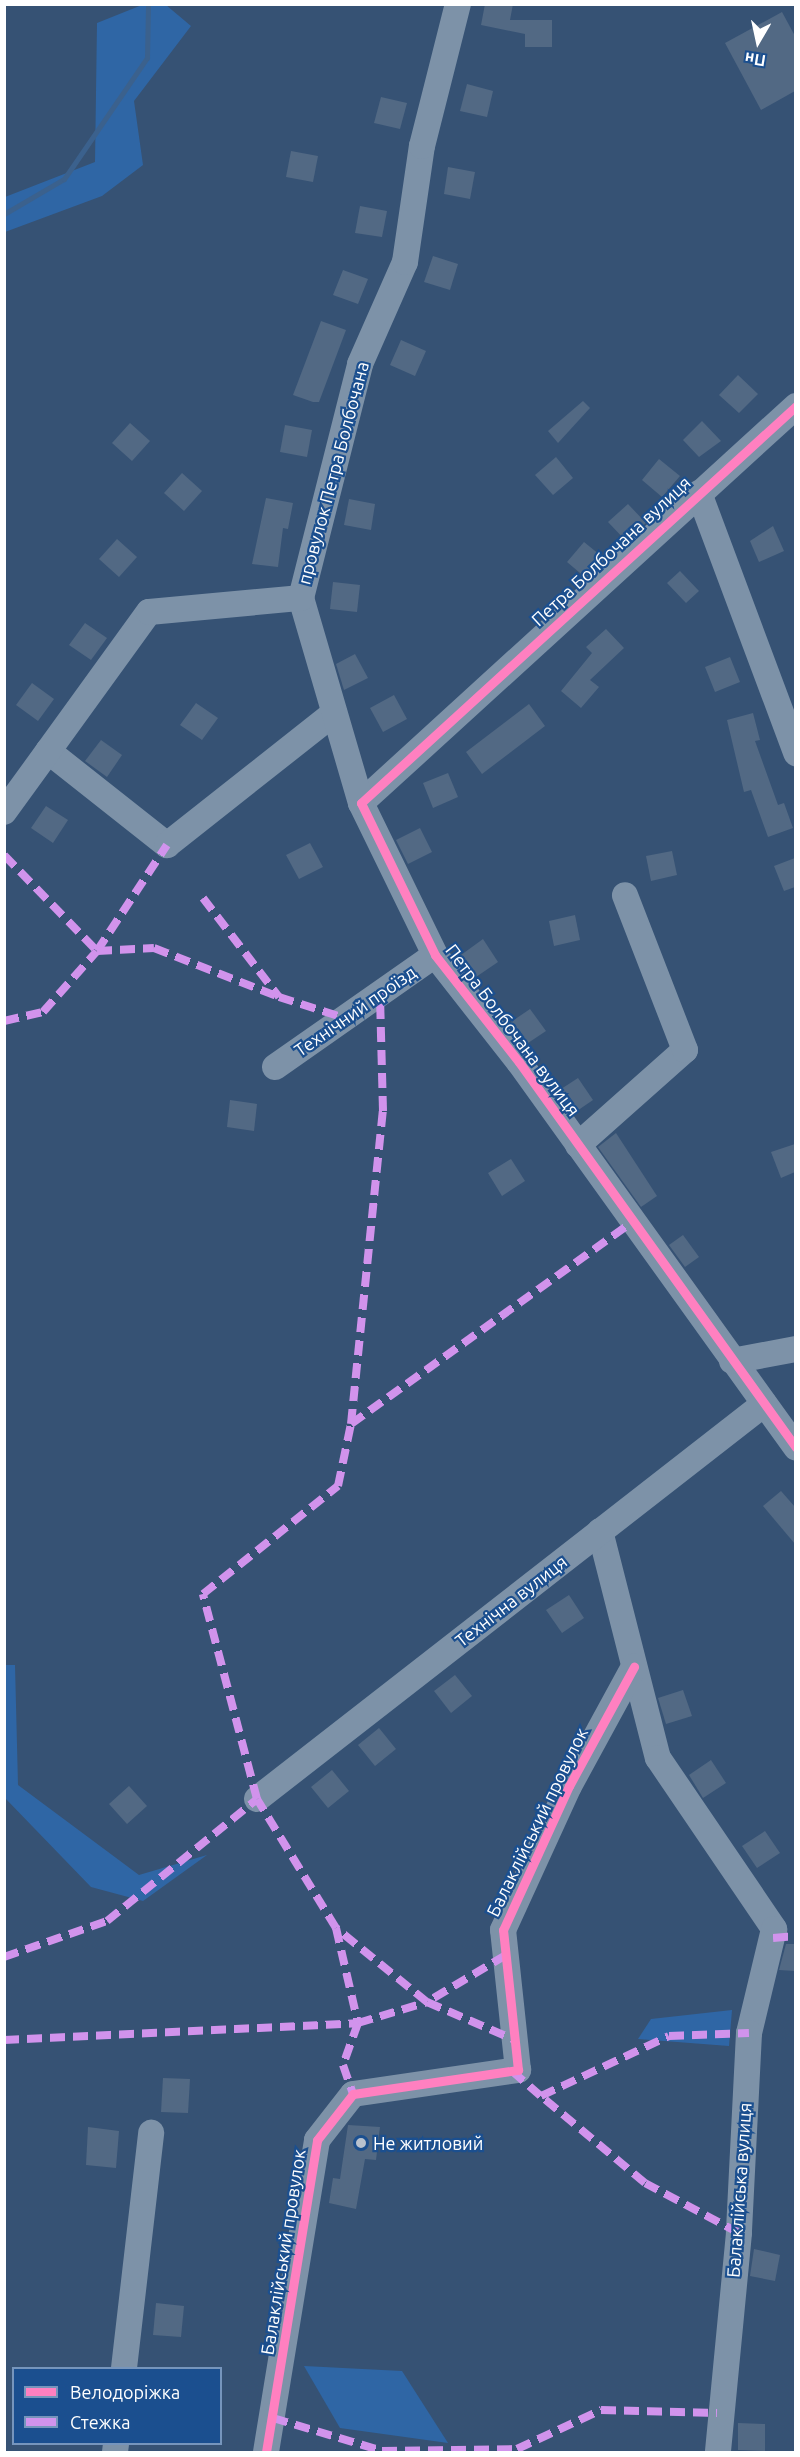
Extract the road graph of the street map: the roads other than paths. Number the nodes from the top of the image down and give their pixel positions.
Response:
1 (458, 4) edge
2 (795, 406) edge
3 (699, 493) junction
4 (301, 598) junction
5 (334, 713) junction
6 (48, 750) junction
7 (795, 753) edge
8 (361, 803) junction
9 (4, 812) edge
10 (625, 895) dead end
11 (435, 955) junction
12 (275, 1067) dead end
13 (578, 1145) junction
14 (795, 1348) edge
15 (732, 1362) junction
16 (764, 1404) junction
17 (795, 1448) edge
18 (600, 1531) junction
19 (634, 1667) junction
20 (257, 1799) dead end
21 (151, 2133) dead end
22 (124, 2367) edge
23 (266, 2452) edge
24 (717, 2452) edge

1 - 4 street, провулок Петра Болбочана
2 - 3 street, Петра Болбочана вулиця
3 - 7 street
3 - 8 street, Петра Болбочана вулиця
4 - 5 street, провулок Петра Болбочана
4 - 6 street
5 - 6 street
5 - 8 street, провулок Петра Болбочана
6 - 9 street
8 - 11 street, Петра Болбочана вулиця
10 - 13 street
11 - 12 street, Технічний проїзд
11 - 13 street, Петра Болбочана вулиця
13 - 15 street, Петра Болбочана вулиця
14 - 15 street
15 - 16 street, Петра Болбочана вулиця
16 - 17 street, Петра Болбочана вулиця
16 - 18 street, Технічна вулиця
18 - 19 street
18 - 20 street, Технічна вулиця
19 - 23 street, Балаклійський провулок
19 - 24 street, Балаклійська вулиця
21 - 22 street

